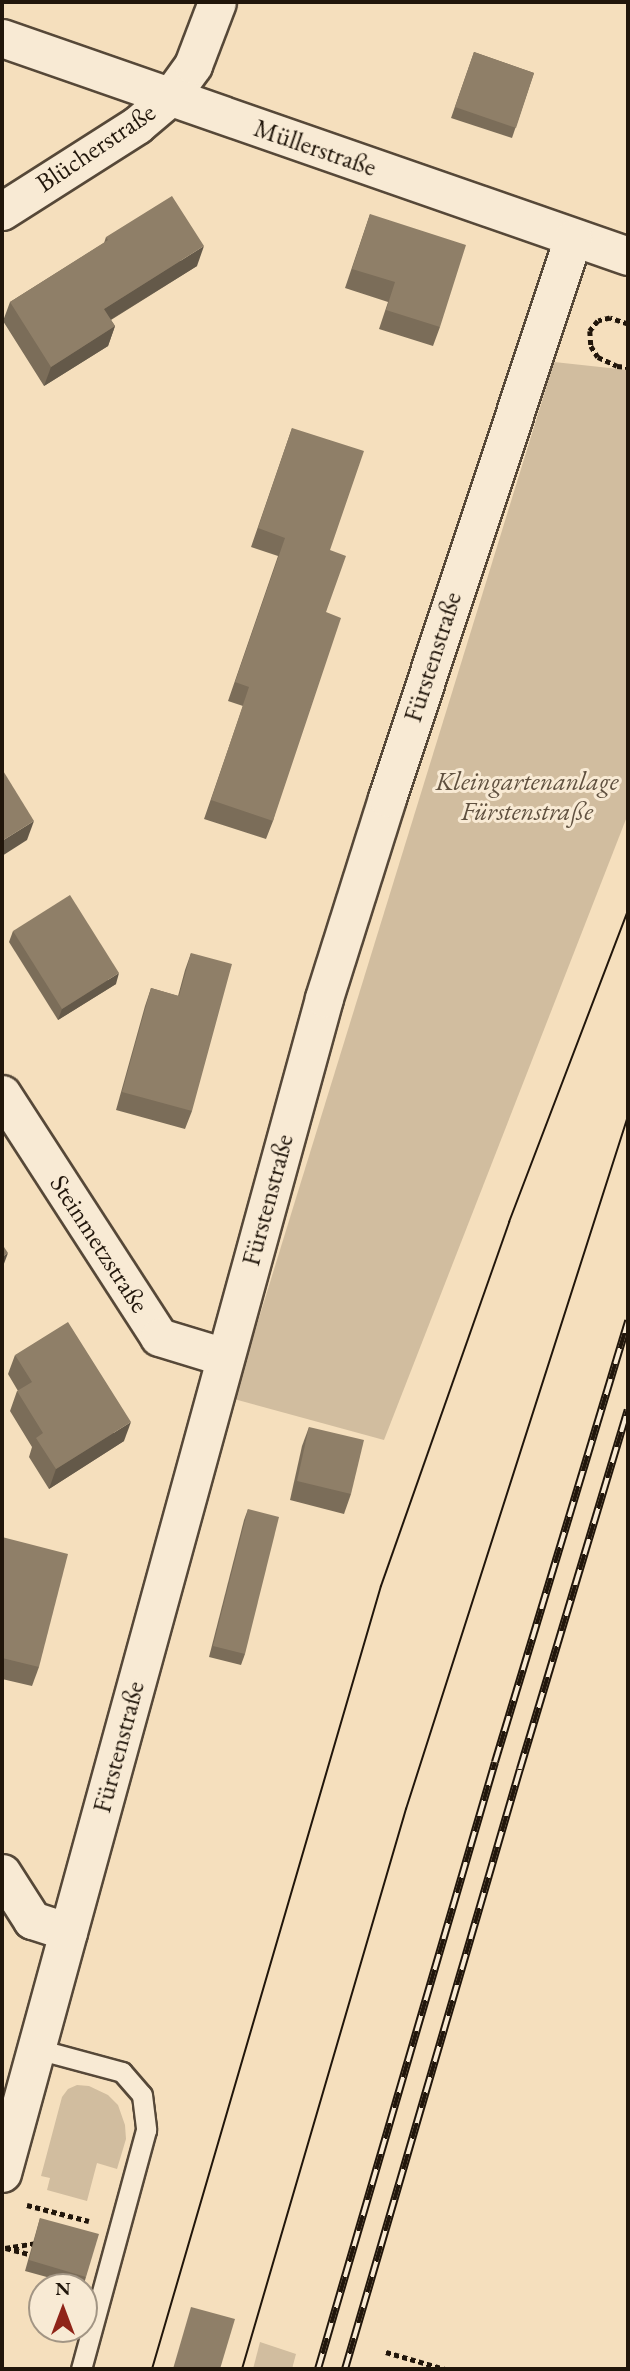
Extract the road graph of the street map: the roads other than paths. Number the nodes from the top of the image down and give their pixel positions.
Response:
1 (217, 2) edge
2 (2, 38) edge
3 (170, 97) junction
4 (2, 211) edge
5 (573, 238) junction
6 (628, 256) edge
7 (2, 1094) edge
8 (225, 1357) junction
9 (2, 1873) edge
10 (68, 1932) junction
11 (37, 2049) junction
12 (8, 2187) edge
13 (81, 2369) edge

1 - 3 street, Blücherstraße
2 - 3 street, Müllerstraße
3 - 4 street, Blücherstraße
3 - 5 street, Müllerstraße
5 - 6 street, Müllerstraße
5 - 8 street, Fürstenstraße
7 - 8 street, Steinmetzstraße
8 - 10 street, Fürstenstraße
9 - 10 street
10 - 11 street, Fürstenstraße
11 - 12 street, Fürstenstraße
11 - 13 lane

